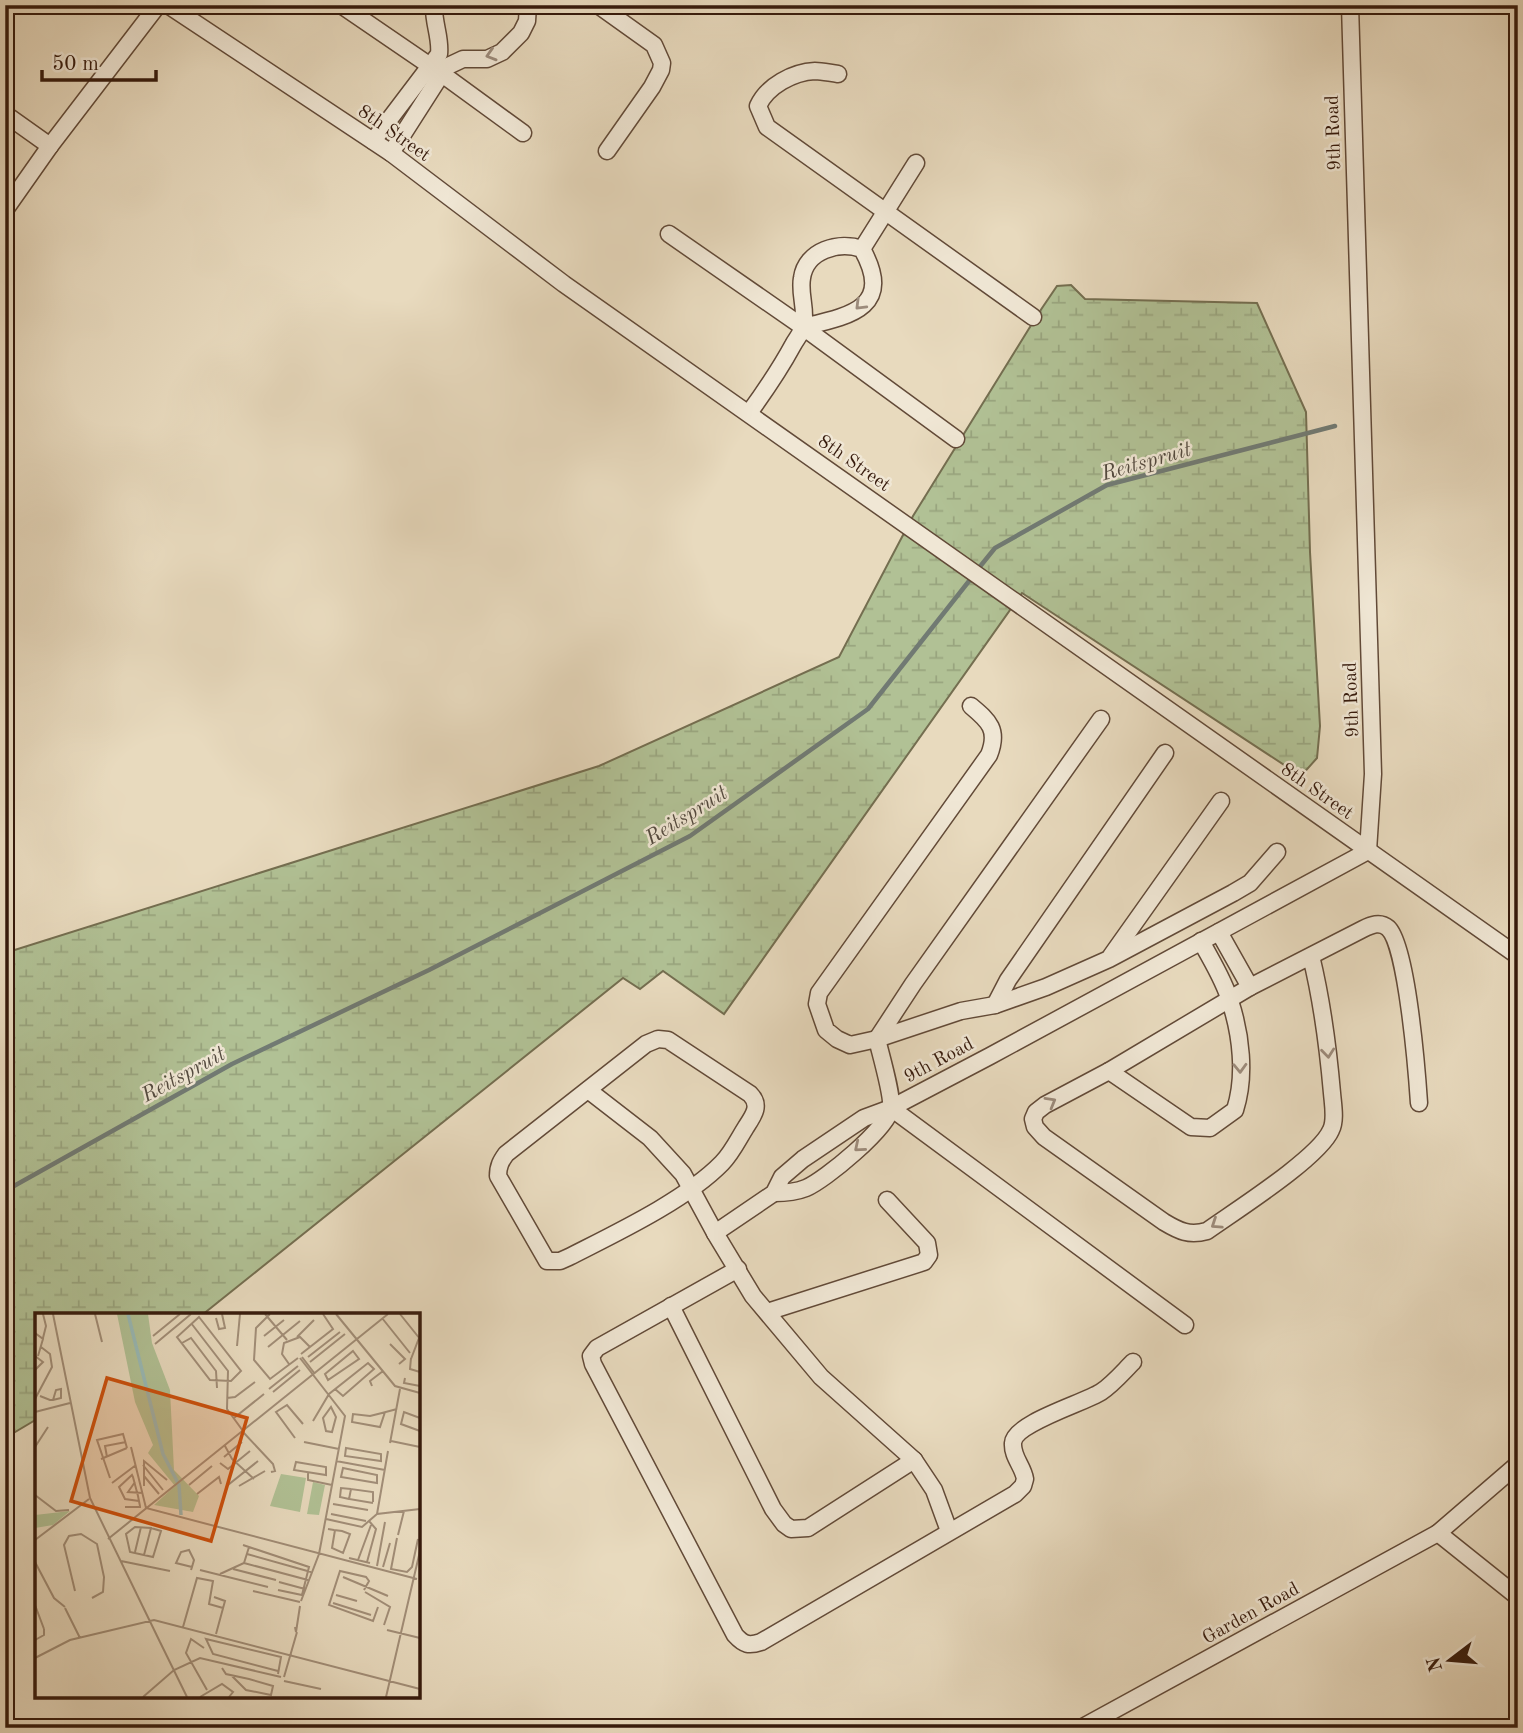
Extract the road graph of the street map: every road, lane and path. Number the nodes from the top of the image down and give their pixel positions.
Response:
1 (158, 5) edge
2 (341, 5) edge
3 (434, 5) edge
4 (528, 5) edge
5 (598, 5) edge
6 (1350, 5) edge
7 (174, 8) edge
8 (436, 69) junction
9 (838, 74) dead end
10 (5, 114) edge
11 (523, 132) dead end
12 (373, 141) junction
13 (50, 146) junction
14 (607, 151) dead end
15 (391, 153) junction
16 (916, 163) dead end
17 (5, 210) edge
18 (885, 210) junction
19 (669, 234) dead end
20 (862, 249) junction
21 (1033, 317) dead end
22 (803, 327) junction
23 (749, 413) junction
24 (956, 439) dead end
25 (971, 706) dead end
26 (1101, 719) dead end
27 (1166, 753) dead end
28 (1221, 801) dead end
29 (1368, 851) junction
30 (1277, 852) dead end
31 (1219, 932) junction
32 (1201, 941) junction
33 (1311, 956) junction
34 (1518, 956) edge
35 (1109, 959) junction
36 (1250, 987) junction
37 (1230, 1000) junction
38 (995, 1005) junction
39 (877, 1039) junction
40 (1109, 1071) junction
41 (588, 1090) junction
42 (1419, 1103) dead end
43 (891, 1108) junction
44 (690, 1189) junction
45 (774, 1193) junction
46 (887, 1200) dead end
47 (715, 1233) junction
48 (738, 1269) junction
49 (671, 1306) junction
50 (767, 1312) junction
51 (1185, 1325) dead end
52 (1133, 1362) dead end
53 (914, 1460) junction
54 (1518, 1464) edge
55 (949, 1531) junction
56 (1438, 1533) junction
57 (1518, 1597) edge
58 (1081, 1728) edge

1 - 13 street
2 - 8 street
3 - 8 street
4 -> 8 street
5 - 14 street
6 - 29 street, 9th Road
7 - 12 street, 8th Street
8 - 11 street
8 - 12 street
8 - 15 street
9 - 18 street
10 - 13 street
12 - 15 street, 8th Street
13 - 17 street
15 - 23 street, 8th Street
16 - 18 street
18 - 20 street
18 - 21 street
19 - 22 street
20 - 22 street
20 -> 22 street
22 - 23 street
22 - 24 street
23 - 29 street, 8th Street
25 - 39 street
26 - 39 street
27 - 38 street
28 - 35 street
29 - 31 street, 9th Road
29 - 34 street, 8th Street
30 - 35 street
31 - 32 street, 9th Road
31 - 36 street
32 - 37 street
32 - 43 street, 9th Road
33 - 36 street
33 -> 40 street
33 - 42 street
35 - 38 street
36 - 37 street
37 - 40 street
37 -> 40 street
38 - 39 street
39 - 43 street
41 - 44 street
41 - 44 street
41 - 44 street
43 - 45 street, 9th Road
43 -> 45 street
43 - 51 street
44 - 47 street
45 - 47 street
46 - 50 street
47 - 48 street
48 - 49 street
48 - 50 street
49 - 53 street
49 - 55 street
50 - 53 street
52 - 55 street
53 - 55 street
54 - 56 street, Garden Road
56 - 57 street
56 - 58 street, Garden Road

